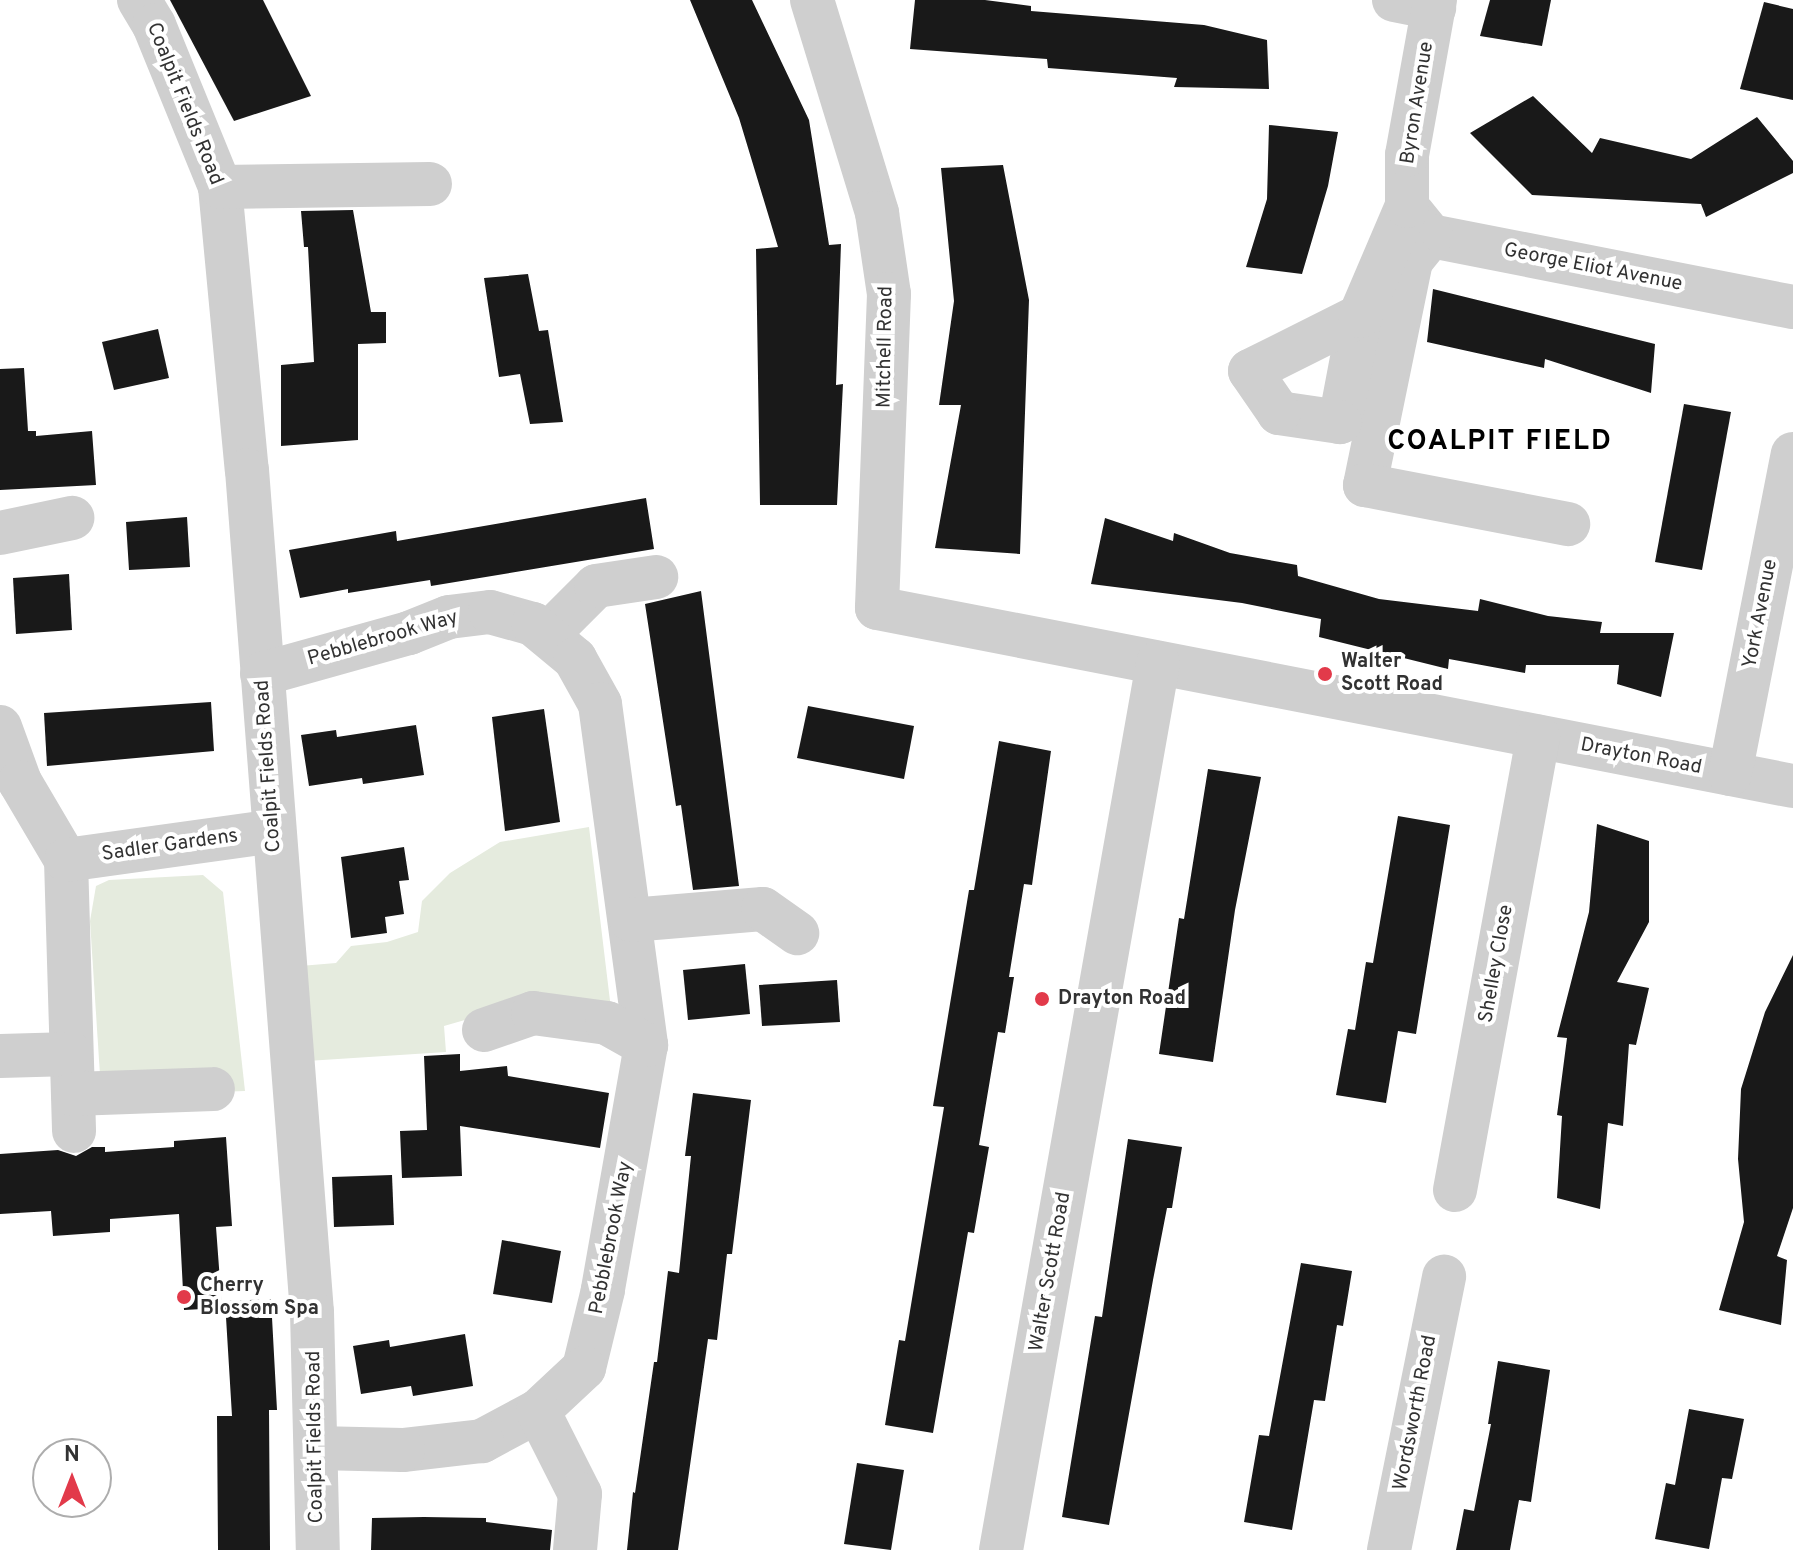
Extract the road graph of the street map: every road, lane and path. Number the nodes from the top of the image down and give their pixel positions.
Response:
1 (139, 0) edge
2 (812, 0) edge
3 (1421, 3) edge
4 (430, 184) dead end
5 (220, 187) junction
6 (1419, 221) junction
7 (1793, 307) edge
8 (1360, 316) dead end
9 (1793, 454) edge
10 (72, 518) dead end
11 (1568, 524) dead end
12 (0, 533) edge
13 (656, 577) dead end
14 (877, 608) joint
15 (547, 635) junction
16 (1158, 663) junction
17 (262, 674) junction
18 (0, 727) edge
19 (1538, 737) junction
20 (1730, 774) junction
21 (1793, 786) edge
22 (274, 831) junction
23 (66, 860) junction
24 (631, 920) junction
25 (797, 933) dead end
26 (484, 1030) dead end
27 (646, 1045) junction
28 (0, 1056) edge
29 (213, 1089) dead end
30 (73, 1093) junction
31 (1455, 1190) dead end
32 (1444, 1276) dead end
33 (538, 1411) junction
34 (316, 1448) junction
35 (318, 1550) edge
36 (575, 1550) edge
37 (1001, 1550) edge
38 (1389, 1550) edge

1 - 5 street, Coalpit Fields Road
2 - 14 street, Mitchell Road
3 - 6 street, Byron Avenue
4 - 5 street
5 - 17 street, Coalpit Fields Road
6 - 7 street, George Eliot Avenue
6 - 8 street
6 - 11 street
9 - 20 street, York Avenue
10 - 12 street
13 - 15 street
14 - 16 street, Drayton Road
15 - 17 street, Pebblebrook Way
15 - 24 street, Pebblebrook Way
16 - 19 street, Drayton Road
16 - 37 street, Walter Scott Road
17 - 22 street, Coalpit Fields Road
18 - 23 street
19 - 20 street, Drayton Road
19 - 31 street, Shelley Close
20 - 21 street, Drayton Road
22 - 23 street, Sadler Gardens
22 - 34 street, Coalpit Fields Road
23 - 30 street
24 - 25 street
24 - 27 street, Pebblebrook Way
26 - 27 street
27 - 33 street, Pebblebrook Way
28 - 30 street
29 - 30 street
32 - 38 street, Wordsworth Road
33 - 34 street, Pebblebrook Way
33 - 36 street
34 - 35 street, Coalpit Fields Road

